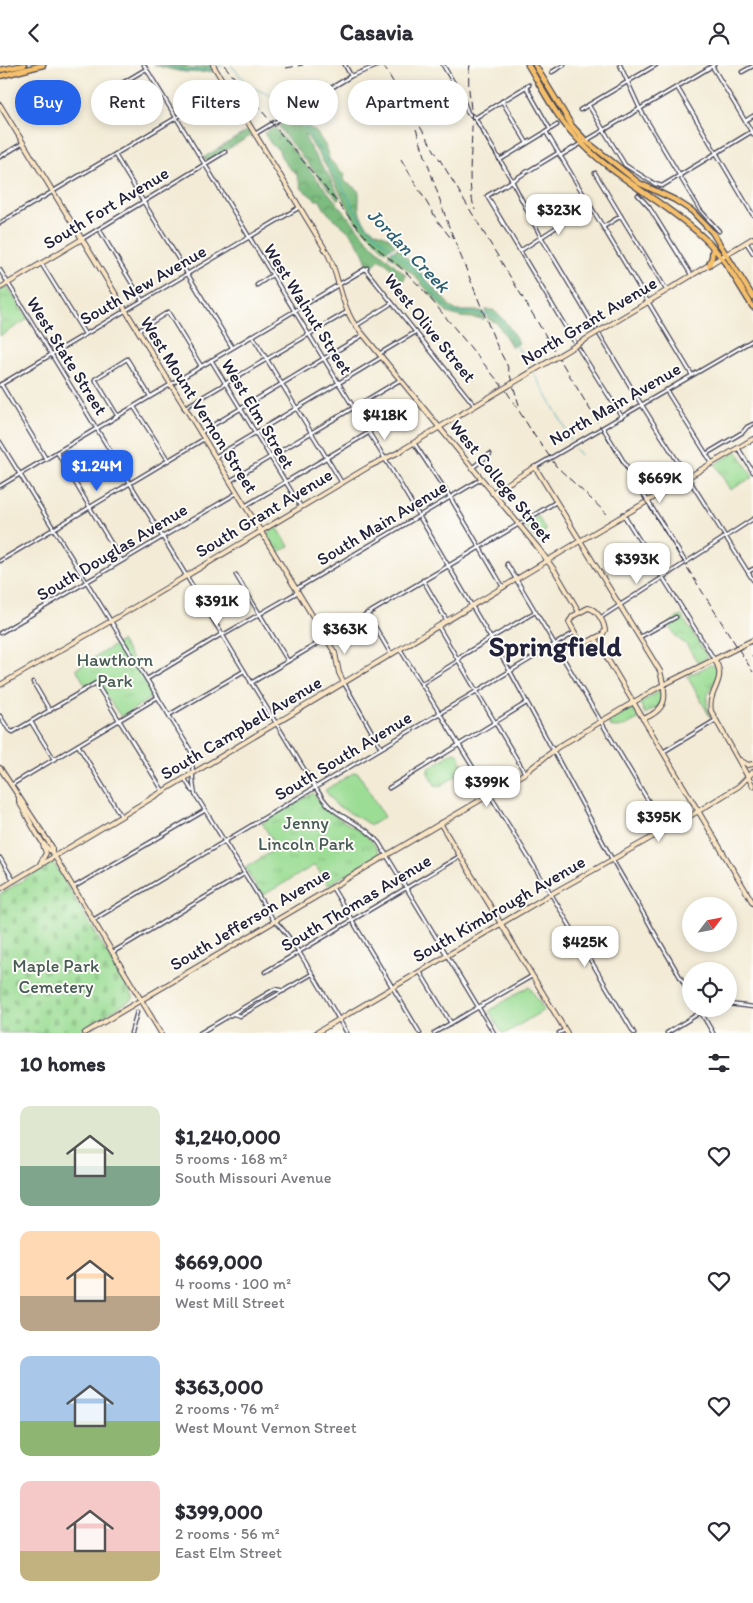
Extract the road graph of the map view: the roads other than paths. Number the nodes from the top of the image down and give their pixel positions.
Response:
1 (24, 65) edge
2 (43, 65) edge
3 (144, 65) edge
4 (213, 65) edge
5 (345, 65) edge
6 (442, 65) edge
7 (528, 65) edge
8 (535, 65) edge
9 (564, 65) edge
10 (620, 65) edge
11 (656, 65) edge
12 (713, 66) edge
13 (753, 66) edge
14 (377, 67) dead end
15 (0, 69) edge
16 (146, 69) junction
17 (552, 72) dead end
18 (742, 72) dead end
19 (350, 76) junction
20 (1, 77) edge
21 (128, 80) edge
22 (222, 80) edge
23 (628, 82) junction
24 (676, 87) junction
25 (502, 101) junction
26 (0, 105) edge
27 (589, 106) junction
28 (640, 109) junction
29 (580, 111) dead end
30 (173, 113) edge
31 (753, 116) edge
32 (475, 118) junction
33 (173, 120) edge
34 (745, 121) junction
35 (180, 125) edge
36 (249, 125) edge
37 (557, 125) dead end
38 (550, 129) junction
39 (604, 130) junction
40 (546, 132) junction
41 (752, 133) edge
42 (255, 134) junction
43 (584, 142) junction
44 (23, 143) junction
45 (527, 143) junction
46 (226, 152) dead end
47 (716, 153) junction
48 (115, 155) junction
49 (559, 155) junction
50 (0, 157) edge
51 (500, 160) junction
52 (204, 165) junction
53 (595, 173) dead end
54 (680, 175) junction
55 (512, 182) junction
56 (52, 193) junction
57 (638, 195) dead end
58 (144, 202) junction
59 (589, 206) junction
60 (300, 207) junction
61 (753, 215) edge
62 (621, 216) junction
63 (0, 223) edge
64 (602, 227) junction
65 (99, 229) junction
66 (719, 231) dead end
67 (541, 237) junction
68 (249, 238) junction
69 (753, 238) edge
70 (82, 239) junction
71 (746, 242) junction
72 (713, 247) junction
73 (520, 251) junction
74 (753, 253) edge
75 (727, 254) junction
76 (722, 258) junction
77 (41, 263) junction
78 (709, 265) junction
79 (0, 270) edge
80 (187, 274) junction
81 (272, 275) junction
82 (692, 276) junction
83 (8, 283) junction
84 (339, 284) junction
85 (257, 285) dead end
86 (0, 288) edge
87 (667, 291) junction
88 (753, 297) edge
89 (142, 299) junction
90 (392, 303) junction
91 (645, 304) junction
92 (753, 307) edge
93 (125, 310) junction
94 (294, 310) junction
95 (347, 312) junction
96 (356, 325) junction
97 (138, 331) junction
98 (416, 332) junction
99 (85, 334) junction
100 (308, 334) junction
101 (252, 335) junction
102 (364, 335) junction
103 (753, 340) edge
104 (232, 347) junction
105 (51, 354) junction
106 (380, 355) junction
107 (324, 359) junction
108 (210, 360) junction
109 (267, 360) junction
110 (201, 365) junction
111 (692, 375) junction
112 (400, 380) junction
113 (225, 383) junction
114 (339, 383) junction
115 (0, 384) edge
116 (170, 384) junction
117 (282, 384) junction
118 (666, 390) junction
119 (150, 396) junction
120 (477, 405) junction
121 (642, 405) junction
122 (134, 406) junction
123 (184, 407) junction
124 (240, 408) junction
125 (297, 408) junction
126 (354, 408) junction
127 (117, 415) junction
128 (622, 417) junction
129 (753, 424) edge
130 (439, 427) junction
131 (97, 428) junction
132 (604, 428) junction
133 (370, 432) junction
134 (200, 433) junction
135 (255, 433) junction
136 (312, 433) junction
137 (204, 439) junction
138 (753, 439) edge
139 (0, 442) edge
140 (414, 443) junction
141 (738, 448) junction
142 (57, 452) junction
143 (490, 454) dead end
144 (706, 454) junction
145 (215, 457) junction
146 (270, 457) junction
147 (327, 458) junction
148 (46, 459) junction
149 (386, 459) junction
150 (168, 461) junction
151 (712, 463) junction
152 (535, 467) junction
153 (472, 468) junction
154 (753, 472) edge
155 (20, 473) junction
156 (687, 477) junction
157 (481, 479) junction
158 (230, 481) junction
159 (285, 482) junction
160 (130, 483) junction
161 (342, 483) junction
162 (0, 486) edge
163 (237, 493) junction
164 (492, 493) junction
165 (450, 497) junction
166 (647, 500) junction
167 (556, 502) junction
168 (245, 506) junction
169 (90, 507) junction
170 (301, 507) junction
171 (624, 514) junction
172 (419, 516) junction
173 (753, 519) edge
174 (518, 524) junction
175 (54, 529) junction
176 (261, 531) junction
177 (162, 536) junction
178 (725, 537) junction
179 (580, 541) junction
180 (478, 547) junction
181 (122, 560) junction
182 (0, 561) edge
183 (547, 561) junction
184 (686, 563) junction
185 (507, 564) dead end
186 (448, 565) junction
187 (753, 569) edge
188 (748, 572) junction
189 (236, 575) dead end
190 (186, 576) junction
191 (663, 578) junction
192 (516, 579) junction
193 (424, 580) junction
194 (753, 580) edge
195 (86, 581) junction
196 (503, 587) junction
197 (297, 590) junction
198 (472, 606) junction
199 (620, 606) junction
200 (535, 612) junction
201 (368, 613) junction
202 (579, 613) junction
203 (260, 614) junction
204 (676, 617) dead end
205 (600, 618) junction
206 (111, 621) junction
207 (447, 621) junction
208 (438, 626) junction
209 (0, 633) edge
210 (574, 633) junction
211 (222, 634) junction
212 (640, 637) junction
213 (326, 638) junction
214 (491, 638) junction
215 (595, 638) junction
216 (753, 640) edge
217 (555, 644) junction
218 (400, 649) junction
219 (391, 654) junction
220 (458, 659) junction
221 (714, 659) junction
222 (288, 661) junction
223 (244, 671) junction
224 (510, 671) junction
225 (146, 679) junction
226 (32, 682) dead end
227 (251, 683) junction
228 (344, 683) junction
229 (421, 684) junction
230 (0, 685) edge
231 (664, 685) junction
232 (477, 690) junction
233 (158, 697) junction
234 (528, 702) junction
235 (633, 702) junction
236 (50, 711) junction
237 (439, 713) junction
238 (169, 715) junction
239 (0, 716) edge
240 (643, 719) junction
241 (119, 720) junction
242 (716, 720) junction
243 (602, 721) junction
244 (31, 722) junction
245 (496, 722) junction
246 (276, 724) junction
247 (78, 745) junction
248 (458, 745) junction
249 (382, 747) junction
250 (554, 750) junction
251 (663, 752) junction
252 (54, 759) junction
253 (738, 759) junction
254 (753, 765) edge
255 (0, 768) edge
256 (193, 773) junction
257 (525, 773) junction
258 (753, 773) edge
259 (185, 778) junction
260 (749, 778) junction
261 (11, 785) junction
262 (753, 785) edge
263 (315, 787) junction
264 (389, 788) dead end
265 (163, 791) junction
266 (195, 794) junction
267 (489, 795) junction
268 (18, 797) junction
269 (204, 811) junction
270 (697, 812) junction
271 (121, 816) junction
272 (440, 823) junction
273 (665, 829) junction
274 (39, 834) junction
275 (224, 842) junction
276 (54, 854) junction
277 (386, 855) junction
278 (460, 856) junction
279 (0, 858) edge
280 (612, 859) junction
281 (39, 865) junction
282 (244, 874) junction
283 (14, 881) junction
284 (74, 887) junction
285 (332, 887) junction
286 (0, 889) edge
287 (406, 889) junction
288 (551, 894) junction
289 (753, 903) edge
290 (93, 920) junction
291 (274, 921) junction
292 (352, 921) junction
293 (500, 924) junction
294 (113, 952) junction
295 (298, 952) junction
296 (447, 956) junction
297 (265, 972) dead end
298 (420, 972) junction
299 (312, 974) junction
300 (532, 975) junction
301 (682, 980) edge
302 (393, 988) junction
303 (284, 991) junction
304 (141, 1000) junction
305 (737, 1005) edge
306 (478, 1007) junction
307 (753, 1007) edge
308 (137, 1012) dead end
309 (234, 1014) junction
310 (690, 1017) edge
311 (704, 1017) edge
312 (339, 1020) junction
313 (451, 1023) junction
314 (566, 1031) edge
315 (85, 1033) edge
316 (131, 1033) edge
317 (161, 1033) edge
318 (200, 1033) edge
319 (316, 1033) edge
320 (347, 1033) edge
321 (420, 1033) edge
322 (434, 1033) edge
323 (494, 1033) edge
324 (559, 1033) edge
325 (634, 1033) edge
326 (667, 1033) edge
327 (713, 1033) edge

1 - 15 main road
2 - 20 main road
3 - 16 street, West Walnut Street
4 - 22 main road, West College Street
5 - 19 street
6 - 32 street
7 - 43 main road
8 - 43 main road
9 - 17 street
10 - 23 street
11 - 23 street
12 - 24 street
12 - 34 street
13 - 18 street
14 - 19 street
16 - 21 street
16 - 30 street, West Walnut Street
19 - 42 street
23 - 27 street
23 - 28 street
24 - 28 street
24 - 47 street
25 - 32 street
25 - 38 street
25 - 45 street
26 - 44 main road, West Mount Vernon Street
27 - 29 street
27 - 39 street
28 - 39 street
28 - 54 street
31 - 34 street
32 - 51 street
33 - 48 street
34 - 41 street
35 - 52 street, West Walnut Street
36 - 42 main road, West College Street
37 - 38 street
38 - 40 street
39 - 43 street
39 - 54 street
40 - 45 street
40 - 49 street
41 - 47 street
42 - 60 main road, West College Street
43 - 49 street
43 - 72 main road
43 - 75 main road
44 - 50 street
44 - 56 main road, West Mount Vernon Street
45 - 51 street
46 - 52 street, South Fort Avenue
47 - 54 street
47 - 61 street
48 - 56 street
48 - 58 street, West Elm Street
49 - 55 street
49 - 59 street
51 - 55 street
52 - 58 street, South Fort Avenue
52 - 68 street, West Walnut Street
53 - 62 street
54 - 66 street
55 - 67 street
55 - 73 street
56 - 63 street
56 - 70 main road, West Mount Vernon Street
57 - 82 street
58 - 65 street, South Fort Avenue
58 - 80 street, West Elm Street
59 - 64 street
59 - 67 street
60 - 68 street, South New Avenue
60 - 84 main road, West College Street
62 - 64 street
62 - 87 street
64 - 91 street
65 - 70 street, South Fort Avenue
65 - 89 street
67 - 73 street
67 - 121 street
68 - 80 street, South New Avenue
68 - 81 street, West Walnut Street
69 - 71 main road, North Grant Avenue
70 - 77 main road, South Fort Avenue
70 - 93 main road, West Mount Vernon Street
71 - 74 street
71 - 75 main road, North Grant Avenue
72 - 76 main road
72 - 78 main road
73 - 128 street
75 - 76 main road, North Grant Avenue
75 - 88 main road
76 - 78 main road, North Grant Avenue
76 - 92 main road
77 - 83 main road, South Fort Avenue
77 - 99 street
78 - 82 main road, North Grant Avenue
79 - 83 street, West State Street
80 - 89 street, South New Avenue
80 - 104 street, West Elm Street
81 - 85 street
81 - 94 street, West Walnut Street
82 - 87 main road, North Grant Avenue
83 - 86 main road, South Fort Avenue
83 - 105 street, West State Street
84 - 90 street, West Olive Street
84 - 94 street
84 - 95 main road, West College Street
87 - 91 main road, North Grant Avenue
89 - 93 street, South New Avenue
90 - 96 street
90 - 98 street, West Olive Street
91 - 111 street
91 - 120 main road, North Grant Avenue, bridge
93 - 97 main road, West Mount Vernon Street
93 - 99 street, South New Avenue
94 - 100 street, West Walnut Street
94 - 101 street
95 - 96 main road, West College Street
95 - 100 street
96 - 102 main road, West College Street
97 - 110 street
97 - 116 main road, West Mount Vernon Street
98 - 106 street
98 - 120 street, West Olive Street
99 - 105 street, South New Avenue
100 - 107 street, West Walnut Street
100 - 109 street
101 - 104 street
101 - 109 street
102 - 106 main road, West College Street
102 - 107 street
103 - 111 street, North Main Avenue
104 - 108 street
105 - 115 street, South New Avenue
105 - 131 street, West State Street
106 - 112 main road, West College Street
106 - 114 street
107 - 114 street, West Walnut Street
107 - 117 street
108 - 110 street
108 - 113 street, West Elm Street
109 - 113 street
109 - 117 street
110 - 116 street
111 - 118 street, North Main Avenue
112 - 126 street
112 - 130 main road, West College Street
113 - 123 street
113 - 124 street, West Elm Street
114 - 125 street
114 - 126 street, West Walnut Street
115 - 148 street
116 - 119 street
116 - 123 main road, West Mount Vernon Street
117 - 124 street
117 - 125 street
118 - 121 street, North Main Avenue
118 - 144 street
119 - 122 street
119 - 127 street
120 - 130 main road, North Grant Avenue
121 - 128 street, North Main Avenue
121 - 156 street
122 - 127 street
122 - 150 street
123 - 134 main road, West Mount Vernon Street
124 - 134 street
124 - 135 street, West Elm Street
125 - 135 street
125 - 136 street
126 - 133 street, West Walnut Street
126 - 136 street
127 - 131 street
128 - 132 street, North Main Avenue
129 - 144 street
130 - 140 main road, South Grant Avenue
130 - 153 main road, West College Street
131 - 142 street
131 - 160 street, West State Street
132 - 152 street, North Main Avenue
132 - 166 street
133 - 147 street
133 - 149 street, West Walnut Street
134 - 137 main road, West Mount Vernon Street
135 - 145 street
135 - 146 street, West Elm Street
136 - 146 street
136 - 147 street
137 - 145 main road, West Mount Vernon Street
137 - 150 street
138 - 141 main road, South Campbell Avenue
139 - 155 street
140 - 149 main road, South Grant Avenue
140 - 165 street
141 - 151 main road, South Campbell Avenue
141 - 154 street
142 - 148 street
142 - 169 street
143 - 153 street
144 - 151 street
145 - 158 main road, West Mount Vernon Street
146 - 158 street
146 - 159 street, West Elm Street
147 - 159 street
147 - 161 street
148 - 155 street
149 - 161 main road, South Grant Avenue
149 - 172 street, West Walnut Street
150 - 160 street
151 - 156 main road, South Campbell Avenue
152 - 164 main road, North Main Avenue
152 - 167 main road
153 - 157 main road, West College Street
155 - 162 street
155 - 175 street
156 - 166 main road, South Campbell Avenue
156 - 178 street
157 - 164 main road, West College Street
157 - 165 street, South Main Avenue
158 - 163 main road, West Mount Vernon Street
159 - 168 street
159 - 170 street, West Elm Street
160 - 169 street
160 - 177 street, West State Street
161 - 170 main road, South Grant Avenue
163 - 168 main road, West Mount Vernon Street
163 - 177 street, South Douglas Avenue
164 - 174 main road, West College Street
165 - 172 street, South Main Avenue
165 - 180 street
166 - 171 main road, South Campbell Avenue
166 - 184 street
167 - 174 street
167 - 179 main road
168 - 176 main road, West Mount Vernon Street
169 - 175 street
169 - 181 street
170 - 176 main road, South Grant Avenue
171 - 179 main road, South Campbell Avenue
171 - 191 street
172 - 186 street, West Walnut Street
172 - 197 street, South Main Avenue
173 - 178 street
174 - 180 street
174 - 183 main road, West College Street
175 - 182 street
175 - 195 street
176 - 190 main road, South Grant Avenue
176 - 197 main road, West Mount Vernon Street
177 - 181 street, South Douglas Avenue
177 - 190 street, West State Street
178 - 184 street
178 - 188 street
179 - 183 main road, South Campbell Avenue
179 - 199 main road
180 - 186 street
180 - 196 street
181 - 195 street, South Douglas Avenue
183 - 192 main road, South Campbell Avenue
183 - 202 main road, West College Street
184 - 191 street
185 - 192 street
186 - 193 street
186 - 198 street, West Walnut Street
187 - 188 street
188 - 194 street
189 - 203 street
190 - 206 main road, South Grant Avenue
190 - 211 street, West State Street
191 - 199 street
191 - 221 street
192 - 196 main road, South Campbell Avenue
192 - 200 street
193 - 201 street
193 - 207 street
195 - 206 street
195 - 209 street, South Douglas Avenue
196 - 198 main road, South Campbell Avenue
197 - 203 street, South Main Avenue
197 - 213 main road, West Mount Vernon Street
198 - 207 main road, South Campbell Avenue
198 - 214 street, West Walnut Street
199 - 205 street
199 - 212 main road
200 - 214 street
200 - 217 street
201 - 213 street
201 - 219 street
202 - 205 main road
202 - 210 main road
203 - 211 street, South Main Avenue
203 - 222 street
204 - 212 street
205 - 215 main road
206 - 225 street
206 - 230 main road, South Grant Avenue
207 - 208 main road, South Campbell Avenue
208 - 218 main road, South Campbell Avenue
208 - 220 street
210 - 215 main road
210 - 217 street, South South Avenue
211 - 223 street, West State Street
211 - 225 street, South Main Avenue
212 - 231 main road
213 - 222 street
213 - 228 main road, West Mount Vernon Street
214 - 220 street
214 - 224 street, West Walnut Street
215 - 235 main road
216 - 221 main road, South Jefferson Avenue
217 - 224 street, South South Avenue
217 - 243 street
218 - 219 main road, South Campbell Avenue
218 - 229 street
219 - 228 main road, South Campbell Avenue
220 - 229 street
220 - 232 street
221 - 231 main road, South Jefferson Avenue
221 - 242 main road
222 - 227 street
223 - 227 street, West State Street
223 - 238 street
224 - 232 street, South South Avenue
224 - 234 street, West Walnut Street
225 - 233 street
226 - 236 street
227 - 246 street, West State Street
228 - 246 main road, South Campbell Avenue
228 - 249 street, West Mount Vernon Street
229 - 237 street
231 - 235 main road, South Jefferson Avenue
231 - 240 main road
232 - 237 street, South South Avenue
232 - 245 street
233 - 238 street
233 - 241 street
234 - 245 street
234 - 250 street, West Walnut Street
235 - 240 main road
235 - 243 main road, South Jefferson Avenue
236 - 241 street
236 - 244 street
237 - 248 street
237 - 249 street, South South Avenue
238 - 256 street
239 - 244 street
240 - 251 main road
241 - 247 street
241 - 265 street
242 - 251 street
242 - 253 main road
243 - 250 main road, South Jefferson Avenue
243 - 273 street
244 - 252 street
245 - 248 street
245 - 257 street
246 - 256 main road, South Campbell Avenue
246 - 263 street, West State Street
247 - 252 street
247 - 271 street
248 - 264 street
248 - 267 street
249 - 263 street, South South Avenue
250 - 257 main road, South Jefferson Avenue
250 - 280 street, West Walnut Street
251 - 270 main road
252 - 261 street
253 - 254 main road
253 - 260 main road
255 - 261 main road
256 - 259 main road, South Campbell Avenue
256 - 266 street
257 - 267 main road, South Jefferson Avenue
258 - 260 main road, South Kimbrough Avenue
259 - 265 main road, South Campbell Avenue
259 - 266 street
260 - 262 main road
260 - 270 main road, South Kimbrough Avenue
261 - 268 main road
263 - 275 street, South South Avenue
263 - 277 street, West State Street
265 - 271 main road, South Campbell Avenue
266 - 269 street
267 - 272 main road, South Jefferson Avenue
267 - 288 street
268 - 274 main road
268 - 276 main road
269 - 275 street
269 - 284 street
270 - 273 main road, South Kimbrough Avenue
270 - 289 main road
271 - 276 main road, South Campbell Avenue
272 - 277 main road, South Jefferson Avenue
272 - 278 main road
273 - 280 main road, South Kimbrough Avenue
274 - 276 main road
274 - 281 main road
275 - 282 street
275 - 290 street, South South Avenue
276 - 281 main road, South Campbell Avenue
276 - 284 main road
277 - 285 main road, South Jefferson Avenue
277 - 287 street, West State Street
278 - 287 street, South Thomas Avenue
278 - 293 main road
279 - 283 street
280 - 288 main road, South Kimbrough Avenue
280 - 301 street, West Walnut Street
281 - 283 main road, South Campbell Avenue
282 - 291 street
282 - 294 street
283 - 286 main road, South Campbell Avenue
284 - 290 main road
285 - 291 main road, South Jefferson Avenue
285 - 292 street
287 - 292 street, South Thomas Avenue
287 - 296 street, West State Street
288 - 293 main road, South Kimbrough Avenue
288 - 325 street
290 - 294 main road
291 - 295 street
291 - 304 main road, South Jefferson Avenue
292 - 295 street, South Thomas Avenue
292 - 302 street
293 - 296 main road, South Kimbrough Avenue
293 - 300 main road
294 - 304 main road
295 - 297 street, South Thomas Avenue
295 - 299 street
296 - 298 main road, South Kimbrough Avenue
296 - 306 street, West State Street
298 - 302 main road, South Kimbrough Avenue
298 - 313 street
299 - 303 street
299 - 312 street
300 - 306 street
300 - 314 main road
302 - 312 main road, South Kimbrough Avenue
302 - 321 street
303 - 309 street
303 - 309 street
304 - 315 main road, South Jefferson Avenue
304 - 317 main road
305 - 307 street
306 - 313 street
306 - 323 street, West State Street
308 - 316 street
309 - 318 street
310 - 326 street
311 - 327 street
312 - 319 main road, South Kimbrough Avenue
312 - 320 street
313 - 322 street
314 - 324 street

